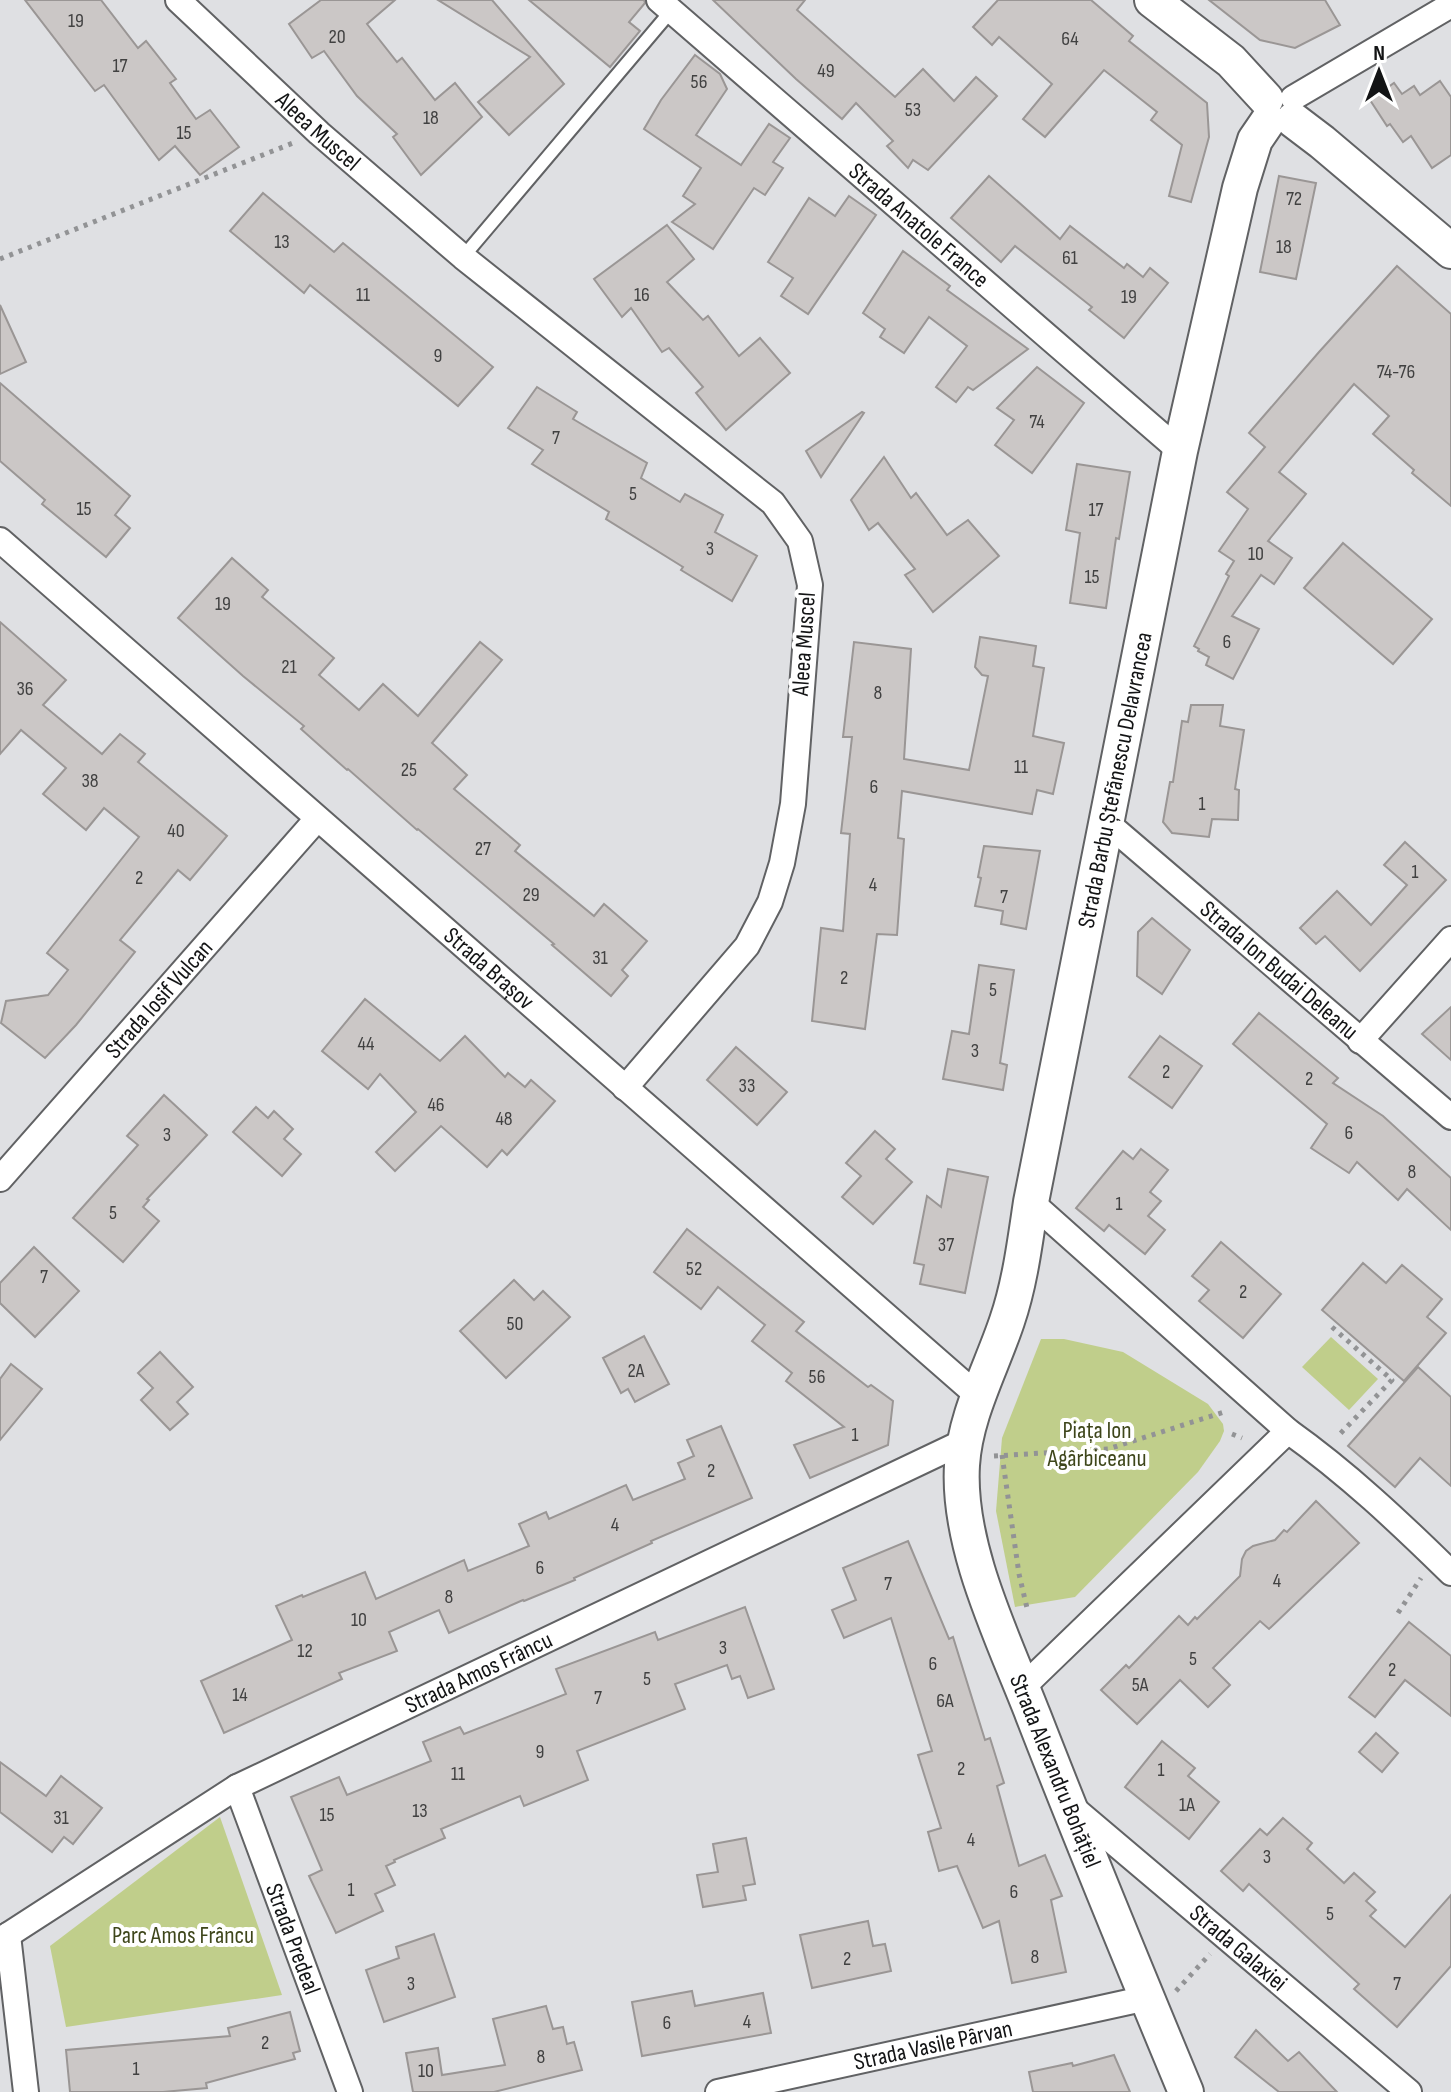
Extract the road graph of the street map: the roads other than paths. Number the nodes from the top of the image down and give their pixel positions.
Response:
1 (178, 0) edge
2 (1152, 0) edge
3 (665, 5) edge
4 (1451, 5) edge
5 (1280, 109) junction
6 (1451, 251) edge
7 (463, 257) junction
8 (1180, 451) junction
9 (0, 540) edge
10 (317, 819) junction
11 (1106, 822) junction
12 (1451, 939) edge
13 (1360, 1041) junction
14 (625, 1088) junction
15 (1451, 1117) edge
16 (0, 1179) edge
17 (1031, 1202) junction
18 (978, 1396) junction
19 (1288, 1431) junction
20 (979, 1448) junction
21 (1443, 1565) edge
22 (1022, 1688) junction
23 (237, 1787) junction
24 (1067, 1803) junction
25 (4, 1931) edge
26 (1151, 2007) junction
27 (26, 2092) edge
28 (350, 2092) edge
29 (718, 2092) edge
30 (1186, 2092) edge
31 (1409, 2092) edge

1 - 7 street, Aleea Muscel
2 - 5 main road
3 - 7 lane
3 - 8 street, Strada Anatole France
4 - 5 street
5 - 6 main road
5 - 8 main road, Strada Barbu Ștefănescu Delavrancea
7 - 14 street, Aleea Muscel
8 - 11 main road, Strada Barbu Ștefănescu Delavrancea
9 - 10 street, Strada Brașov
10 - 14 street, Strada Brașov
10 - 16 street, Strada Iosif Vulcan
11 - 13 street, Strada Ion Budai Deleanu
11 - 17 main road, Strada Barbu Ștefănescu Delavrancea
12 - 13 street
13 - 15 street, Strada Ion Budai Deleanu
14 - 18 street, Strada Brașov
17 - 18 main road, Strada Barbu Ștefănescu Delavrancea
17 - 19 street
18 - 20 main road, Strada Barbu Ștefănescu Delavrancea
19 - 21 street
19 - 22 street
20 - 22 main road, Strada Alexandru Bohățiel
20 - 23 street, Strada Amos Frâncu
22 - 24 main road, Strada Alexandru Bohățiel
23 - 25 street, Strada Amos Frâncu
23 - 28 street, Strada Predeal
24 - 26 main road, Strada Alexandru Bohățiel
24 - 31 street, Strada Galaxiei
25 - 27 street
26 - 29 street, Strada Vasile Pârvan
26 - 30 main road, Strada Alexandru Bohățiel

